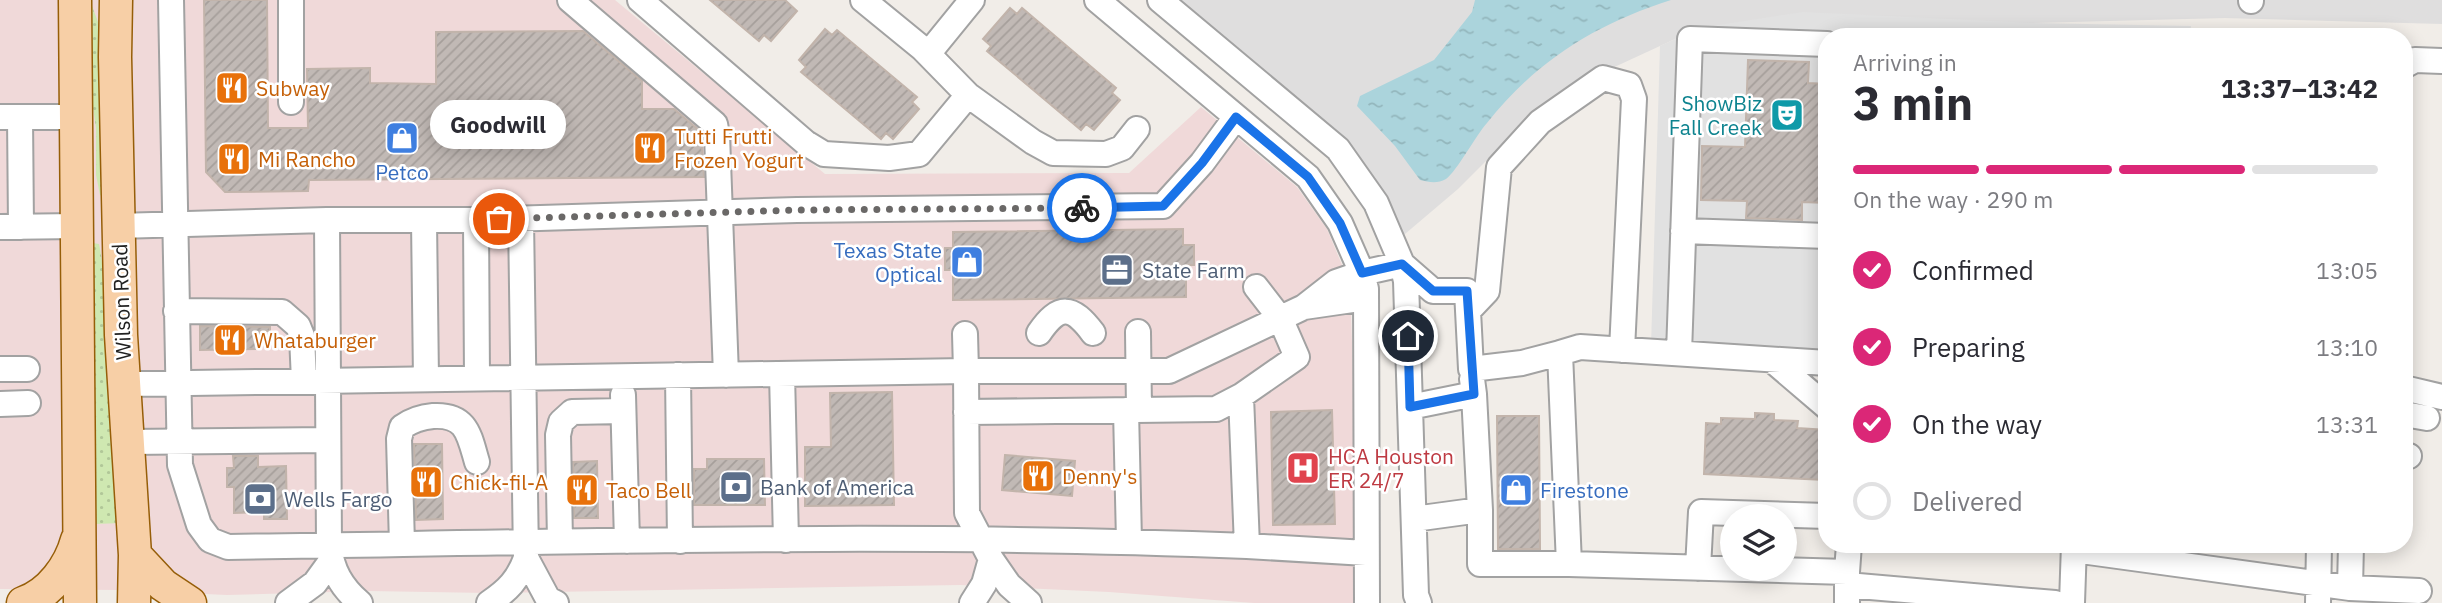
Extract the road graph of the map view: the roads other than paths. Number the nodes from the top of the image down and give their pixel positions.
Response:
1 (75, 0) edge
2 (116, 0) edge
3 (171, 0) edge
4 (291, 0) edge
5 (570, 0) edge
6 (640, 0) edge
7 (972, 0) edge
8 (1097, 0) edge
9 (1160, 0) edge
10 (872, 3) edge
11 (1818, 44) edge
12 (928, 54) junction
13 (2442, 61) edge
14 (2413, 62) edge
15 (968, 95) junction
16 (291, 102) dead end
17 (10, 117) edge
18 (76, 117) junction
19 (1236, 117) junction
20 (1137, 129) dead end
21 (10, 178) edge
22 (720, 213) junction
23 (521, 219) junction
24 (327, 220) junction
25 (424, 220) junction
26 (476, 220) junction
27 (175, 224) junction
28 (77, 226) junction
29 (118, 226) junction
30 (10, 227) edge
31 (1684, 231) junction
32 (1818, 236) edge
33 (1402, 264) junction
34 (1362, 273) junction
35 (1256, 287) dead end
36 (1366, 298) junction
37 (1304, 307) junction
38 (176, 312) junction
39 (1468, 312) junction
40 (1279, 318) junction
41 (1139, 332) dead end
42 (1039, 333) dead end
43 (1093, 333) dead end
44 (965, 334) dead end
45 (1622, 349) junction
46 (1560, 353) junction
47 (1679, 353) junction
48 (1772, 359) junction
49 (1818, 362) edge
50 (0, 369) edge
51 (27, 369) dead end
52 (1471, 369) junction
53 (966, 372) junction
54 (1139, 372) junction
55 (782, 374) junction
56 (678, 375) junction
57 (726, 375) junction
58 (622, 376) junction
59 (522, 377) junction
60 (477, 378) junction
61 (426, 379) junction
62 (315, 381) junction
63 (177, 383) junction
64 (124, 384) junction
65 (2413, 390) edge
66 (1474, 394) junction
67 (1241, 396) junction
68 (2442, 397) edge
69 (1818, 399) edge
70 (28, 403) dead end
71 (0, 404) edge
72 (1410, 407) junction
73 (1133, 410) junction
74 (623, 411) junction
75 (966, 412) junction
76 (328, 440) junction
77 (179, 441) junction
78 (128, 442) junction
79 (477, 462) dead end
80 (1480, 510) junction
81 (1818, 516) edge
82 (1414, 519) junction
83 (79, 532) junction
84 (786, 540) junction
85 (560, 541) junction
86 (627, 541) junction
87 (680, 541) junction
88 (1129, 541) junction
89 (401, 544) junction
90 (1247, 546) junction
91 (986, 548) junction
92 (526, 550) junction
93 (330, 553) junction
94 (1366, 553) junction
95 (1849, 553) edge
96 (2074, 553) edge
97 (2106, 553) edge
98 (2319, 553) edge
99 (2351, 553) edge
100 (135, 555) junction
101 (1569, 564) junction
102 (1698, 568) junction
103 (1847, 587) edge
104 (2350, 588) junction
105 (2419, 591) dead end
106 (2318, 593) edge
107 (23, 603) edge
108 (80, 603) edge
109 (134, 603) edge
110 (190, 603) edge
111 (288, 603) edge
112 (360, 603) edge
113 (489, 603) edge
114 (556, 603) edge
115 (972, 603) edge
116 (1029, 603) edge
117 (1367, 603) edge
118 (1419, 603) edge
119 (2055, 603) edge
120 (2072, 603) edge

1 - 18 main road, Wilson Road
2 - 29 main road, Wilson Road
3 - 27 street
4 - 16 street
5 - 22 street
6 - 15 street
7 - 12 street
8 - 19 street
9 - 33 street
10 - 12 street
11 - 31 street
12 - 15 street
13 - 14 street
15 - 20 street
17 - 18 street
17 - 21 street
18 - 28 main road, Wilson Road
19 - 22 street
19 - 34 street
21 - 30 street
22 - 23 street
22 - 57 street
23 - 26 street
23 - 59 street
24 - 25 street
24 - 27 street
24 - 62 street
25 - 26 street
25 - 61 street
26 - 60 street
27 - 29 street
27 - 38 street
28 - 29 main road
28 - 30 street
28 - 83 main road, Wilson Road
29 - 64 main road, Wilson Road
31 - 32 street
31 - 47 street
33 - 34 street
33 - 39 street
33 - 72 street
34 - 36 street
34 - 37 street
35 - 40 street
36 - 37 street
36 - 94 street
37 - 40 street
38 - 62 street
38 - 63 street
39 - 45 street
39 - 52 street
40 - 54 street
40 - 67 street
41 - 54 street
42 - 43 street
44 - 53 street
45 - 46 street
45 - 47 street
46 - 52 street
46 - 101 street
47 - 48 street
48 - 49 street
48 - 69 street
50 - 51 street
52 - 66 street
53 - 54 street
53 - 55 street
53 - 75 street
54 - 73 street
55 - 57 street
55 - 84 street
56 - 57 street
56 - 58 street
56 - 87 street
58 - 59 street
58 - 74 street
59 - 60 street
59 - 92 street
60 - 61 street
61 - 62 street
62 - 63 street
62 - 76 street
63 - 64 street
63 - 77 street
64 - 78 main road, Wilson Road
65 - 68 street
66 - 72 street
66 - 80 street
67 - 73 street
67 - 90 street
70 - 71 street
72 - 82 street
73 - 75 street
73 - 88 street
74 - 85 street
74 - 86 street
75 - 91 street
76 - 77 street
76 - 93 street
77 - 78 street
77 - 93 street
78 - 100 main road, Wilson Road
79 - 89 street
80 - 82 street
80 - 101 street
81 - 102 street
82 - 118 street
83 - 107 main road
83 - 108 main road, Wilson Road
84 - 87 street
84 - 91 street
85 - 86 street
85 - 92 street
86 - 87 street
88 - 90 street
88 - 91 street
89 - 92 street
89 - 93 street
90 - 94 street
91 - 115 street
91 - 116 street
92 - 113 street
92 - 114 street
93 - 111 street
93 - 112 street
94 - 117 street
95 - 103 street
96 - 120 street
97 - 106 street
98 - 106 street
99 - 104 street
100 - 109 main road, Wilson Road
100 - 110 main road
101 - 102 street
102 - 103 street
103 - 119 street
104 - 105 street
104 - 106 street

